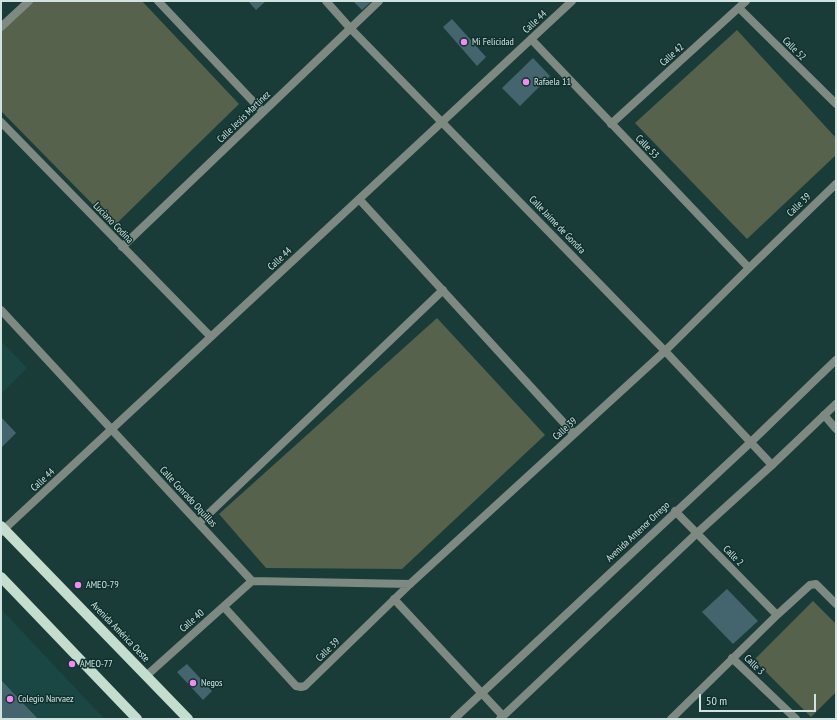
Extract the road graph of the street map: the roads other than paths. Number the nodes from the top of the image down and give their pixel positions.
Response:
1 (29, 1) edge
2 (158, 1) edge
3 (326, 1) edge
4 (379, 1) edge
5 (572, 1) edge
6 (746, 1) edge
7 (739, 8) junction
8 (1, 27) edge
9 (350, 28) junction
10 (531, 40) junction
11 (836, 104) edge
12 (263, 112) junction
13 (1, 122) edge
14 (443, 122) junction
15 (611, 124) junction
16 (836, 184) edge
17 (359, 199) junction
18 (122, 246) junction
19 (749, 268) junction
20 (443, 290) junction
21 (1, 310) edge
22 (211, 337) junction
23 (665, 351) junction
24 (836, 360) edge
25 (836, 404) edge
26 (824, 415) junction
27 (836, 428) edge
28 (112, 430) junction
29 (574, 434) junction
30 (751, 442) junction
31 (772, 465) junction
32 (675, 511) junction
33 (198, 523) junction
34 (2, 529) edge
35 (696, 534) junction
36 (1, 577) edge
37 (252, 581) junction
38 (410, 584) junction
39 (394, 599) junction
40 (836, 604) edge
41 (224, 607) junction
42 (777, 615) junction
43 (732, 658) junction
44 (146, 676) junction
45 (482, 692) junction
46 (501, 717) edge
47 (137, 719) edge
48 (188, 719) edge
49 (454, 719) edge
50 (671, 719) edge
51 (796, 719) edge

1 - 8 street
2 - 12 street
3 - 9 street, Calle Jaime de Gondra
4 - 9 street, Calle Jesús Martínez
5 - 10 street, Calle 44
6 - 7 street, Calle 42
7 - 11 street, Calle 52
7 - 15 street, Calle 42
9 - 12 street, Calle Jesús Martínez
9 - 14 street, Calle Jaime de Gondra
10 - 14 street, Calle 44
10 - 15 street, Calle 53
12 - 18 street, Calle Jesús Martínez
13 - 18 street, Luciano Codina
14 - 17 street, Calle 44
14 - 23 street, Calle Jaime de Gondra
15 - 19 street, Calle 53
16 - 19 street, Calle 39
17 - 20 street
17 - 22 street, Calle 44
18 - 22 street, Luciano Codina
19 - 23 street, Calle 39
20 - 29 street
20 - 33 street
21 - 28 street, Calle Conrado Oquillas
22 - 28 street, Calle 44
23 - 29 street, Calle 39
23 - 30 street, Calle Jaime de Gondra
24 - 30 street, Avenida Antenor Orrego
25 - 26 street
26 - 27 street
26 - 31 street
28 - 33 street, Calle Conrado Oquillas
28 - 34 street, Calle 44
29 - 38 street, Calle 39
30 - 31 street, Calle Jaime de Gondra
30 - 32 street, Avenida Antenor Orrego
31 - 35 street
32 - 35 street, Calle 2
32 - 45 street, Avenida Antenor Orrego
33 - 37 street, Calle Conrado Oquillas
34 - 44 main road, Avenida América Oeste
35 - 42 street, Calle 2
35 - 46 street
36 - 47 main road
37 - 38 street
37 - 41 street, Calle 40
38 - 39 street, Calle 39
39 - 41 street, Calle 39
39 - 45 street
40 - 42 street
41 - 44 street, Calle 40
42 - 43 street
43 - 50 street
43 - 51 street, Calle 3
44 - 48 main road, Avenida América Oeste
45 - 46 street
45 - 49 street, Avenida Antenor Orrego

